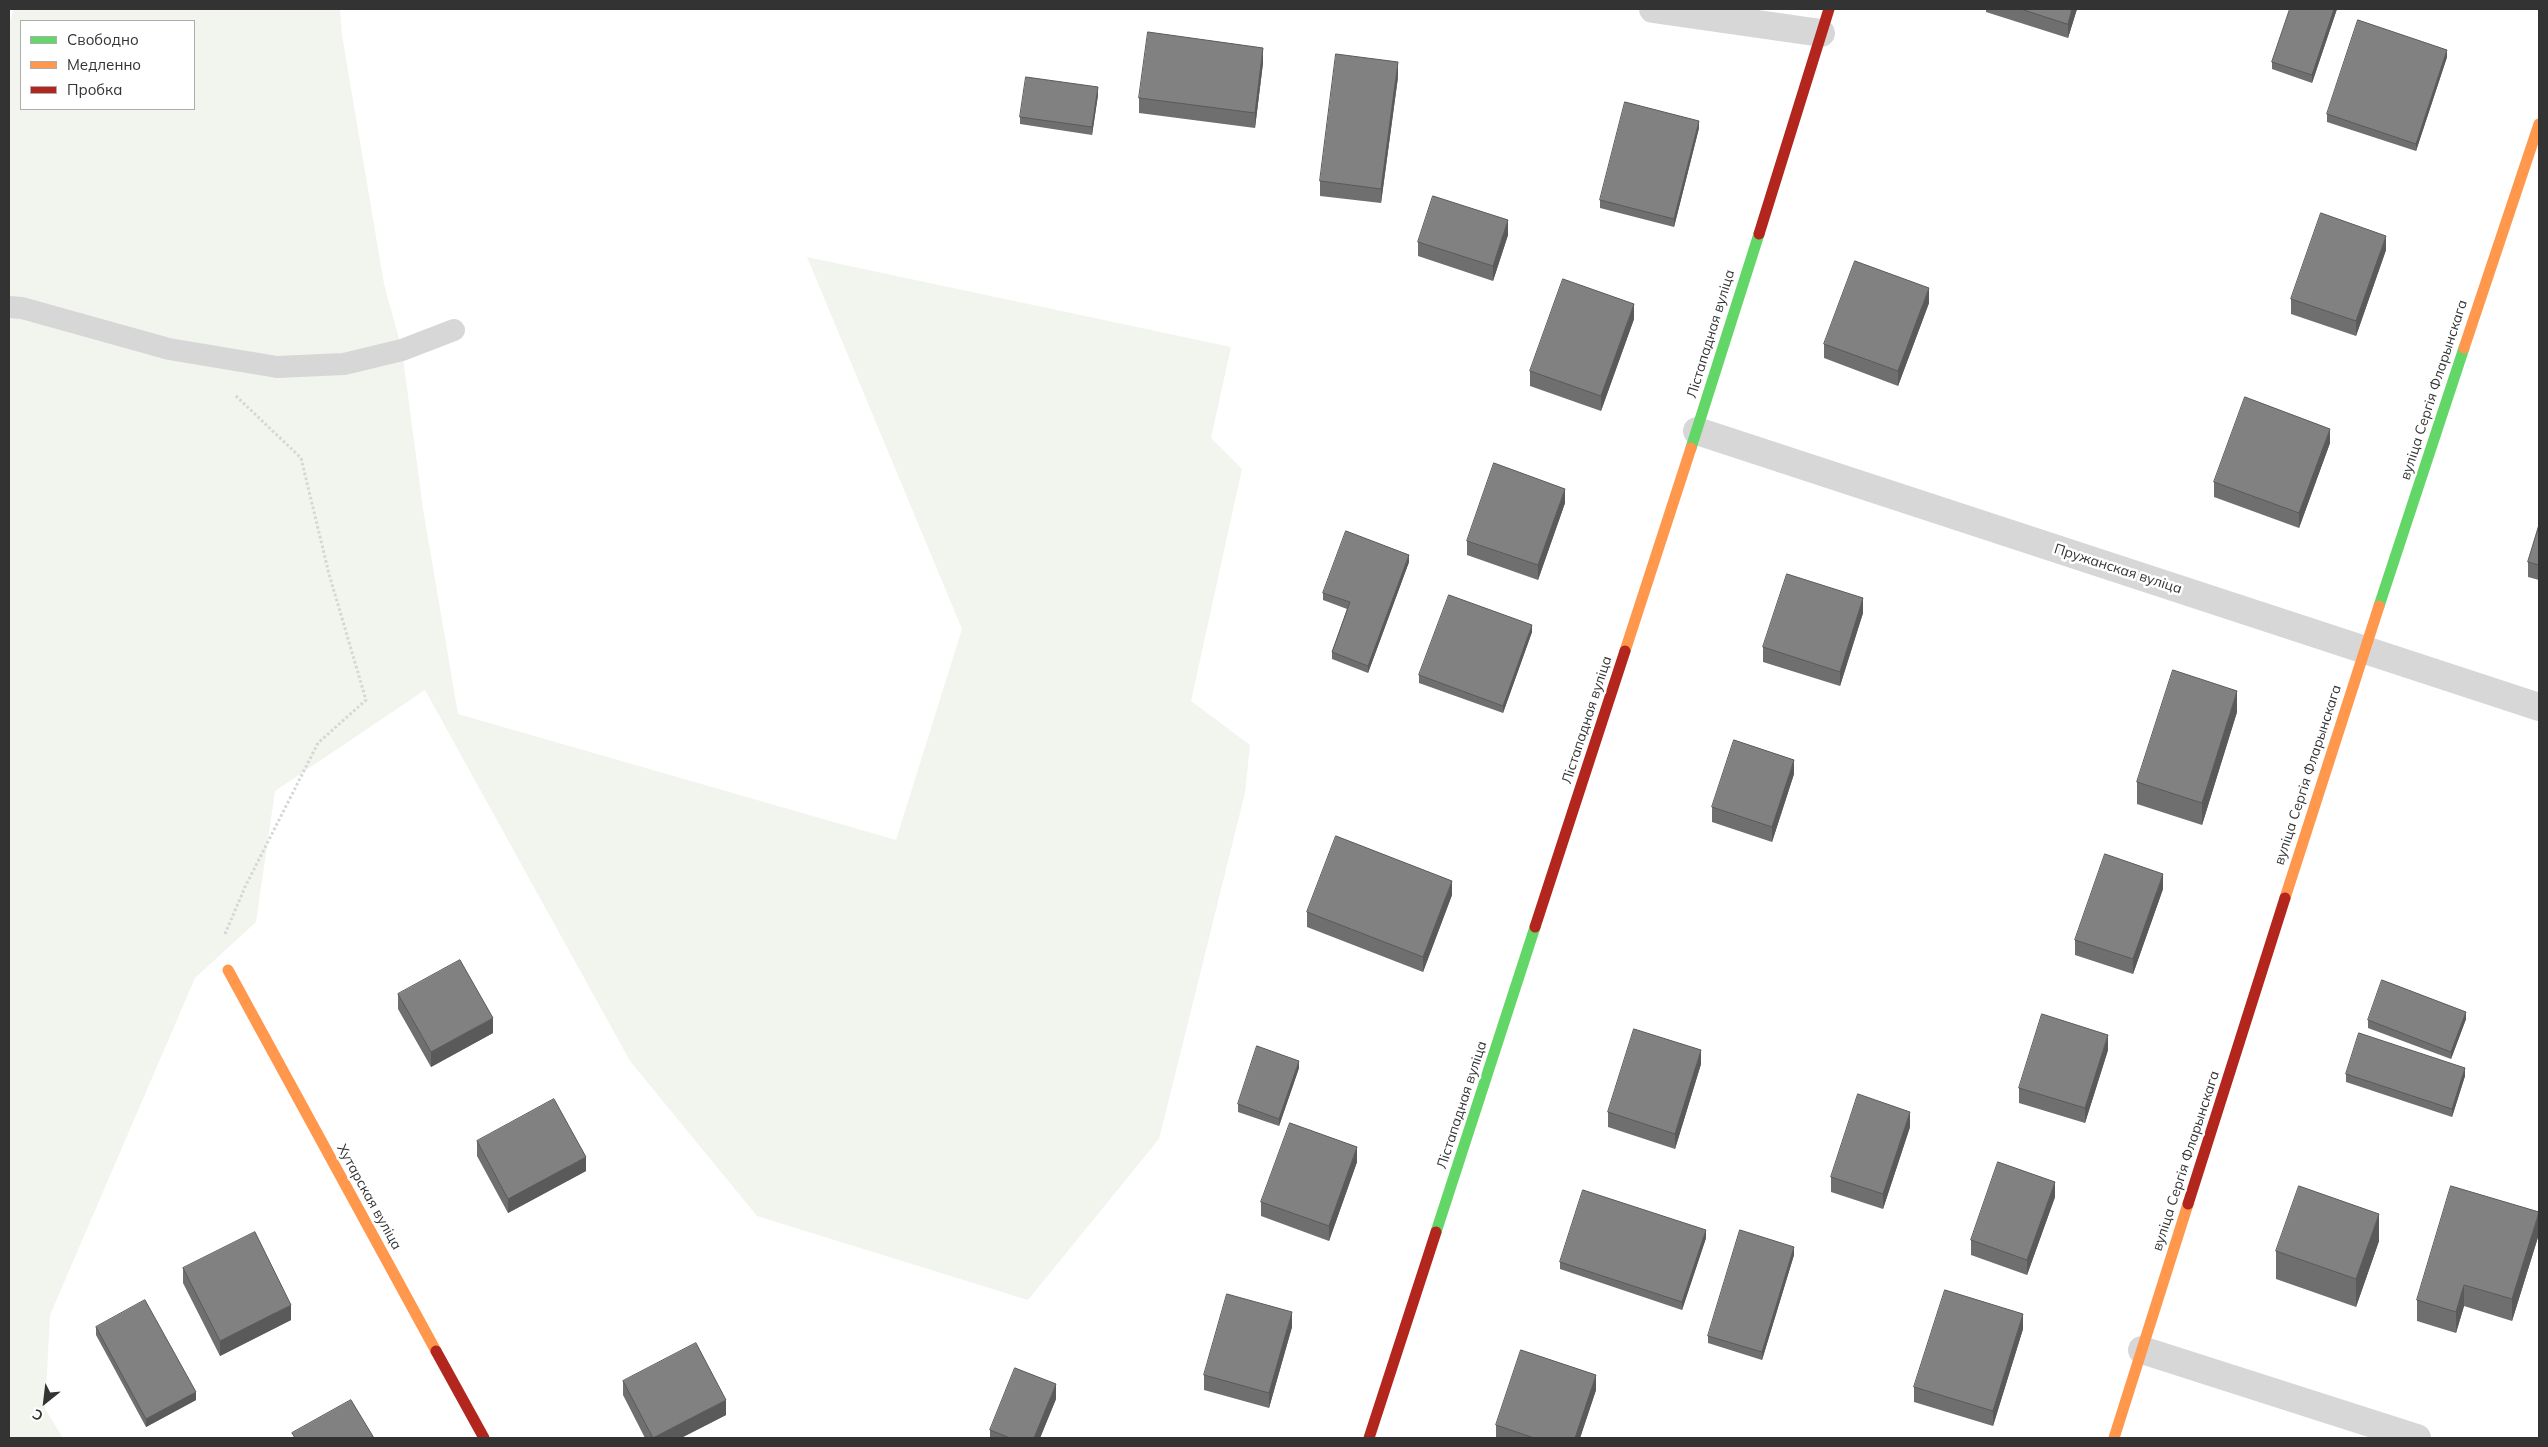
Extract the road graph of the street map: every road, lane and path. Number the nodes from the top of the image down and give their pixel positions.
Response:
1 (1653, 9) edge
2 (1825, 21) edge
3 (2539, 124) edge
4 (9, 307) edge
5 (454, 330) dead end
6 (232, 392) dead end
7 (1697, 431) junction
8 (2364, 650) junction
9 (2539, 707) edge
10 (228, 970) joint
11 (2142, 1350) junction
12 (484, 1438) edge
13 (1369, 1438) edge
14 (2114, 1438) edge
15 (2417, 1438) edge

1 - 2 street
2 - 7 street, Лістападная вуліца
3 - 8 street, вуліца Сергія Фларынскага
4 - 5 lane
6 - 10 path
7 - 8 street, Пружанская вуліца
7 - 13 street, Лістападная вуліца
8 - 9 street, Пружанская вуліца
8 - 11 street, вуліца Сергія Фларынскага
10 - 12 street, Хутарская вуліца
11 - 14 street, вуліца Сергія Фларынскага
11 - 15 street

